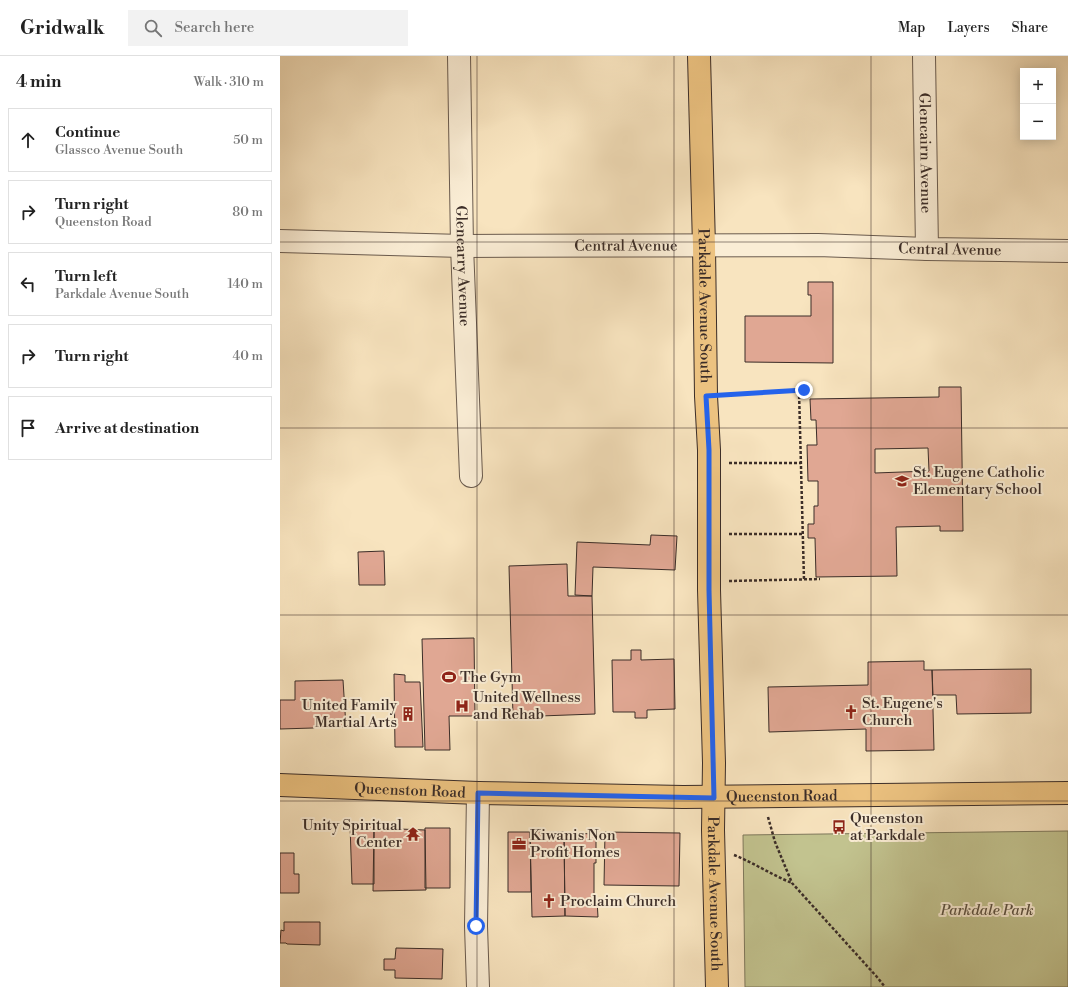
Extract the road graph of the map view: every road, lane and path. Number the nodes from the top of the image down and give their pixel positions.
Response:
1 (459, 56) edge
2 (699, 56) edge
3 (924, 56) edge
4 (280, 241) edge
5 (462, 246) junction
6 (704, 246) junction
7 (927, 249) junction
8 (1068, 252) edge
9 (804, 390) dead end
10 (799, 391) junction
11 (706, 396) junction
12 (801, 463) junction
13 (709, 464) junction
14 (471, 476) dead end
15 (709, 534) junction
16 (803, 534) junction
17 (804, 580) junction
18 (820, 580) dead end
19 (709, 582) junction
20 (280, 785) edge
21 (478, 793) junction
22 (1068, 794) edge
23 (763, 797) junction
24 (714, 798) junction
25 (714, 847) junction
26 (792, 884) junction
27 (478, 987) edge
28 (717, 987) edge
29 (885, 987) edge

1 - 5 street, Glencarry Avenue
2 - 6 main road, Parkdale Avenue South
3 - 7 street, Glencairn Avenue
4 - 5 street, Central Avenue
5 - 6 street, Central Avenue
5 - 14 street, Glencarry Avenue
6 - 7 street, Central Avenue
6 - 11 main road, Parkdale Avenue South
7 - 8 street, Central Avenue
9 - 10 path
10 - 11 path
10 - 12 path
11 - 13 main road, Parkdale Avenue South
12 - 13 path
12 - 16 path
13 - 15 main road, Parkdale Avenue South
15 - 16 path
15 - 19 main road, Parkdale Avenue South
16 - 17 path
17 - 18 path
17 - 19 path
19 - 24 main road, Parkdale Avenue South
20 - 21 main road, Queenston Road
21 - 24 main road, Queenston Road
21 - 27 street
22 - 23 main road, Queenston Road
23 - 24 main road, Queenston Road
23 - 26 path
24 - 25 main road, Parkdale Avenue South
25 - 26 path
25 - 28 main road, Parkdale Avenue South
26 - 29 path

